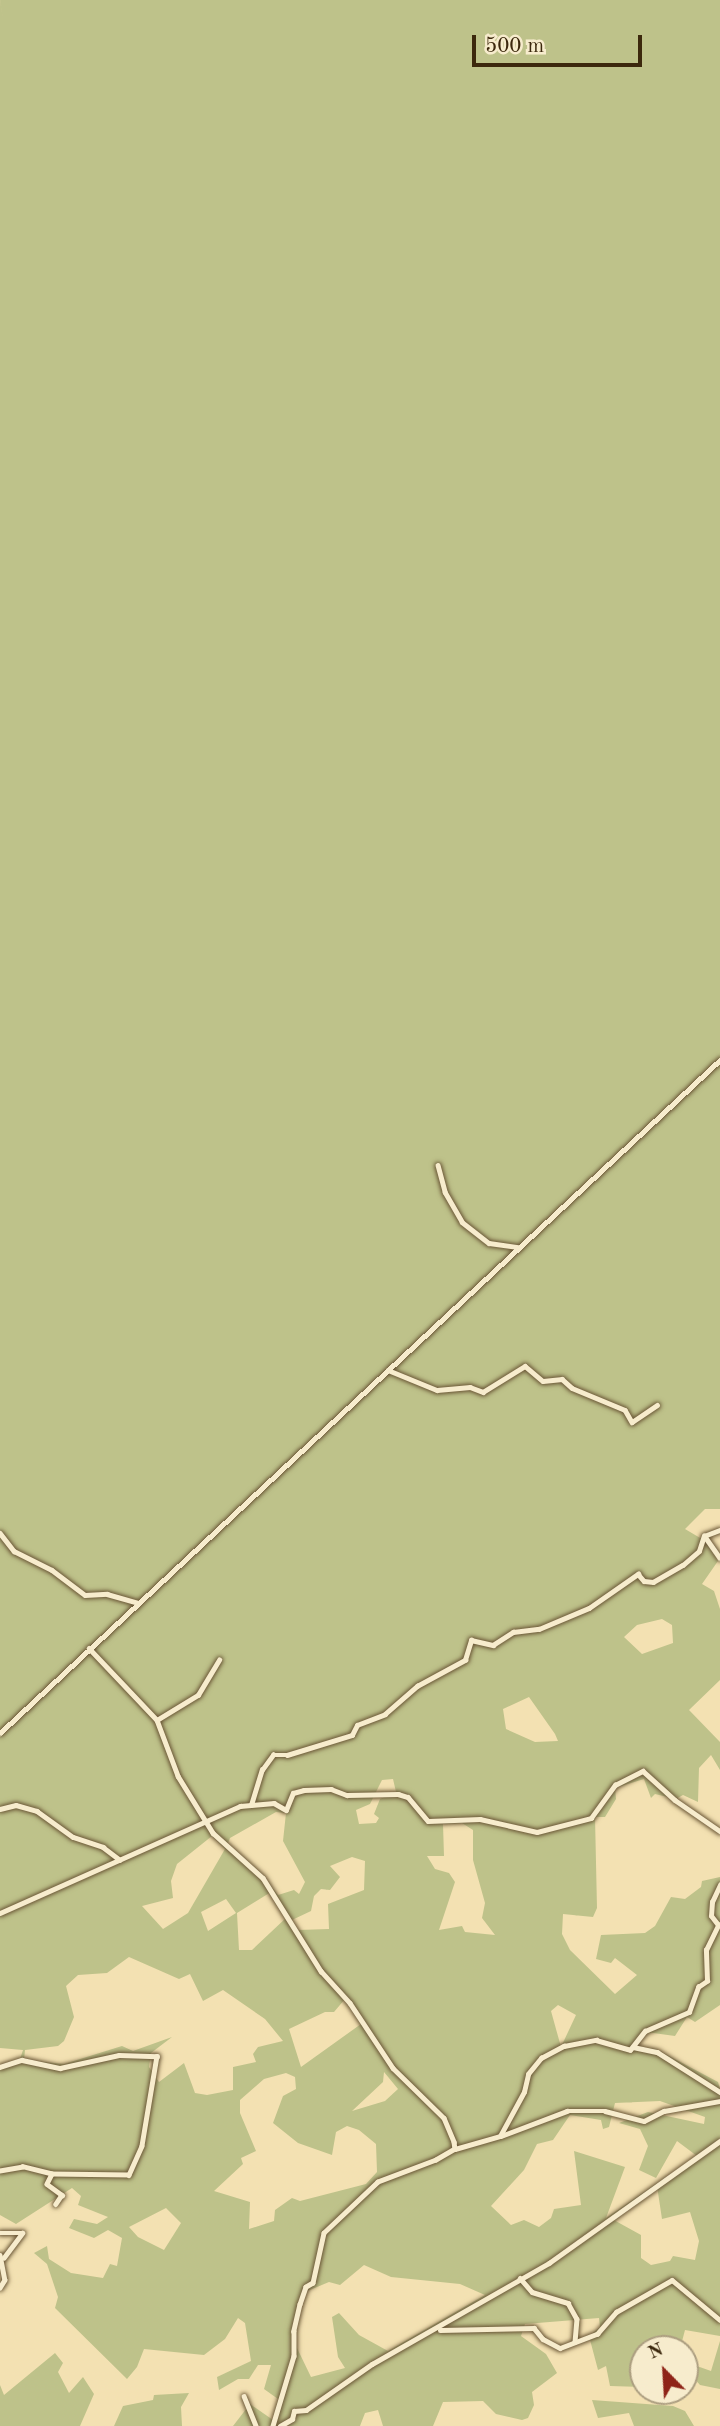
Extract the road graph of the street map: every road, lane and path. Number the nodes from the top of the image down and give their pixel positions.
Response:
1 (720, 1060) edge
2 (438, 1165) dead end
3 (519, 1247) junction
4 (388, 1370) dead end
5 (657, 1405) dead end
6 (720, 1530) edge
7 (0, 1533) edge
8 (706, 1538) junction
9 (720, 1558) edge
10 (138, 1603) junction
11 (89, 1648) junction
12 (219, 1660) dead end
13 (157, 1720) junction
14 (0, 1732) edge
15 (251, 1805) junction
16 (0, 1809) edge
17 (206, 1821) junction
18 (717, 1824) edge
19 (720, 1832) edge
20 (120, 1860) junction
21 (720, 1885) edge
22 (0, 1913) edge
23 (634, 2047) junction
24 (0, 2067) edge
25 (720, 2092) edge
26 (720, 2101) edge
27 (500, 2136) junction
28 (720, 2141) edge
29 (454, 2149) junction
30 (0, 2171) edge
31 (52, 2174) junction
32 (56, 2204) dead end
33 (0, 2233) edge
34 (2, 2256) edge
35 (520, 2278) junction
36 (0, 2288) edge
37 (720, 2320) edge
38 (436, 2330) junction
39 (575, 2342) junction
40 (244, 2396) dead end
41 (256, 2426) edge
42 (273, 2426) edge
43 (281, 2426) edge

1 - 3 street
2 - 3 street
3 - 10 street
4 - 5 street
6 - 8 street
7 - 10 street
8 - 9 street
8 - 15 street
10 - 11 street
11 - 13 street
11 - 14 street
12 - 13 street
13 - 17 street
15 - 17 street
15 - 18 street
16 - 20 street
17 - 20 street
17 - 29 street
18 - 19 street
20 - 22 street
21 - 23 street
23 - 25 street
23 - 27 street
24 - 31 street
26 - 27 street
27 - 29 street
28 - 35 street
29 - 42 street
30 - 31 street
31 - 32 street
33 - 34 street
34 - 36 street
35 - 38 street
35 - 39 street
37 - 39 street
38 - 39 street
38 - 43 street
40 - 41 street

